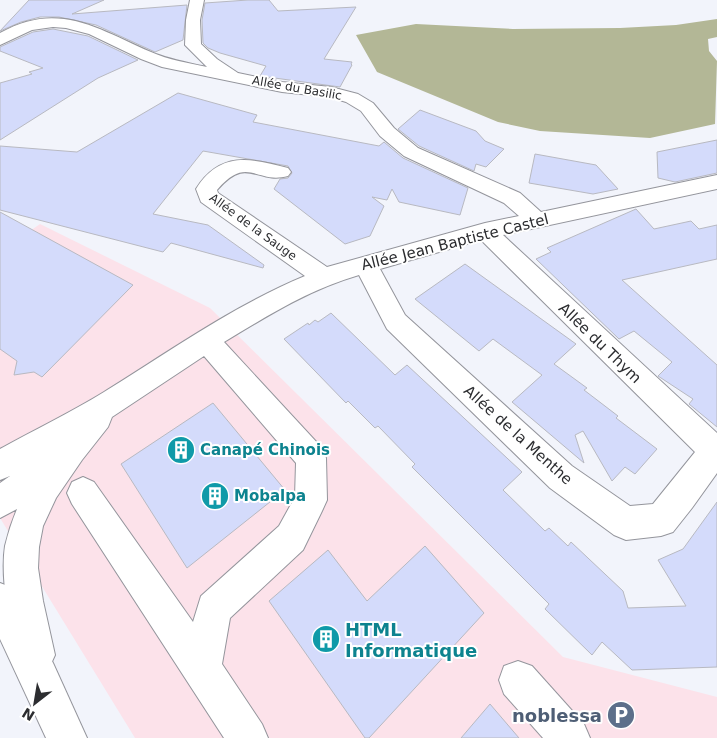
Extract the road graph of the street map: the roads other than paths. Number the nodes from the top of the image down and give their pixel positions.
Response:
1 (197, 0) edge
2 (0, 24) edge
3 (20, 29) junction
4 (0, 40) edge
5 (233, 77) junction
6 (281, 172) dead end
7 (717, 182) edge
8 (536, 220) junction
9 (485, 231) junction
10 (365, 264) junction
11 (324, 278) junction
12 (206, 340) junction
13 (112, 402) junction
14 (716, 452) edge
15 (66, 454) junction
16 (0, 465) edge
17 (83, 494) dead end
18 (0, 502) edge
19 (0, 601) edge
20 (202, 668) junction
21 (39, 677) junction
22 (518, 680) dead end
23 (67, 738) edge
24 (248, 738) edge
25 (570, 738) edge

1 - 5 street, Allée du Basilic
2 - 3 street
3 - 4 street
3 - 5 street
5 - 8 street, Allée du Basilic
6 - 11 street, Allée de la Sauge
7 - 8 street, Allée Jean Baptiste Castel
8 - 9 street, Allée Jean Baptiste Castel
9 - 10 street, Allée Jean Baptiste Castel
9 - 14 street, Allée du Thym
10 - 11 street, Allée Jean Baptiste Castel
10 - 14 street, Allée de la Menthe
11 - 12 street, Allée Jean Baptiste Castel
12 - 13 street, Allée Jean Baptiste Castel
12 - 20 street
13 - 15 street
13 - 16 street
15 - 18 street
15 - 21 street
17 - 20 street
19 - 21 street
20 - 24 street
21 - 23 street
22 - 25 street

